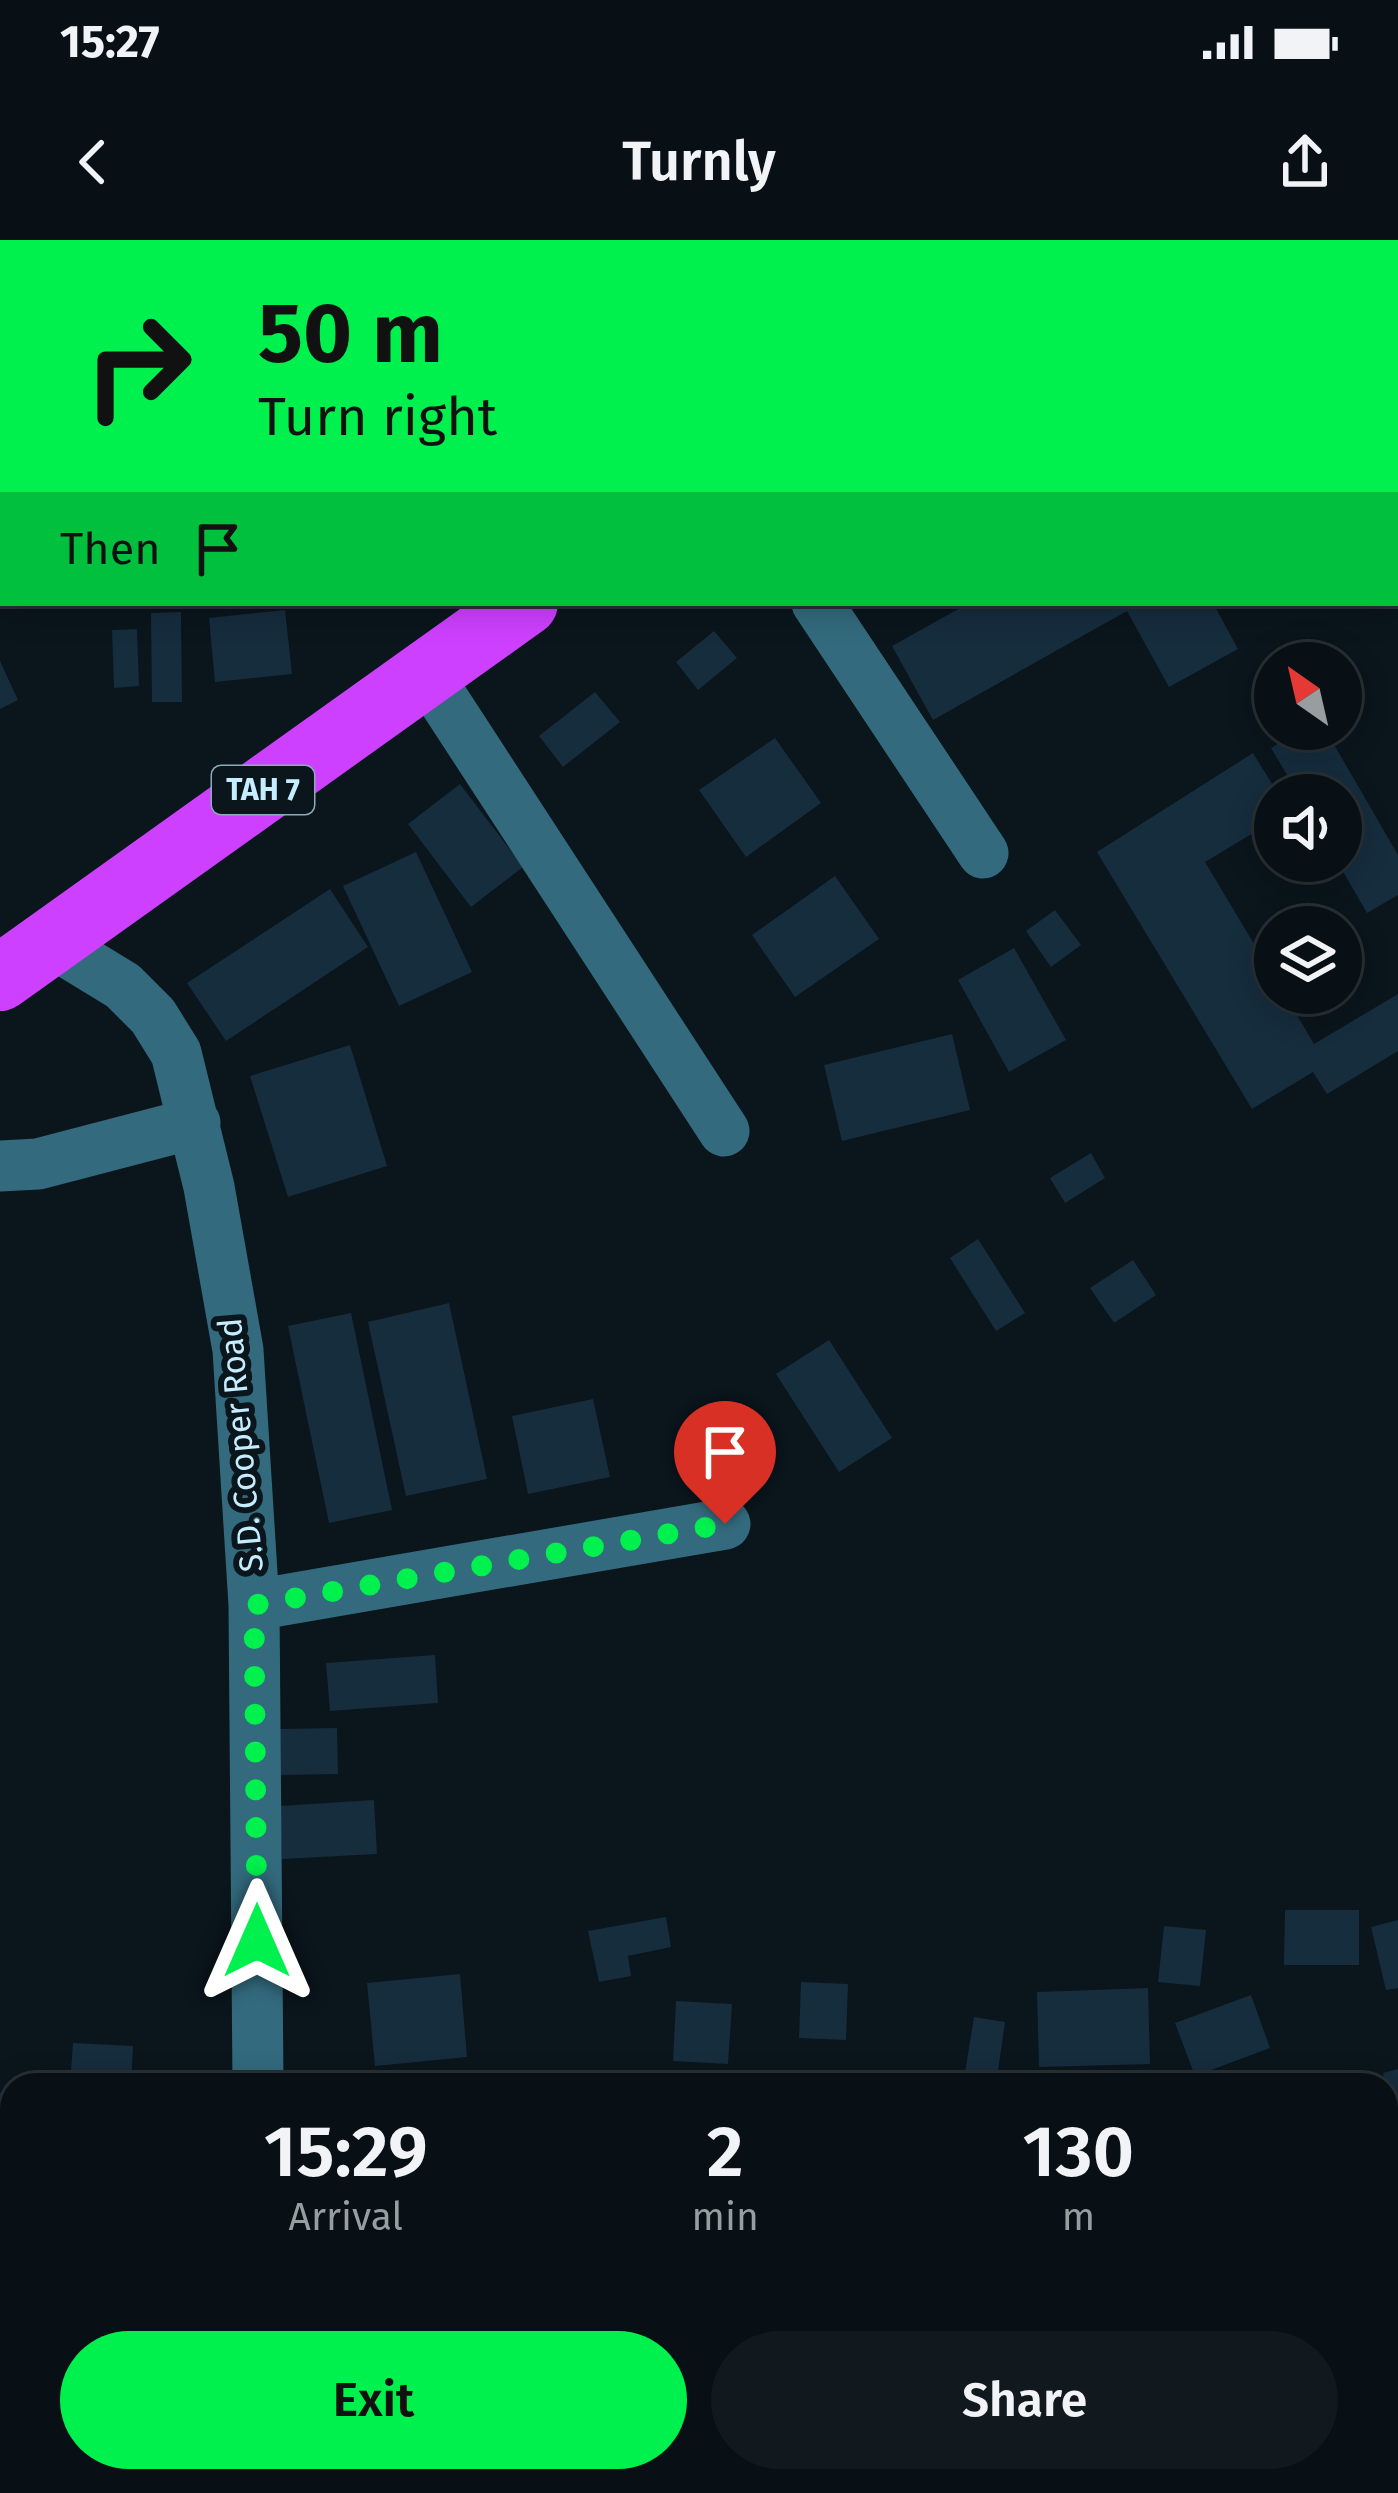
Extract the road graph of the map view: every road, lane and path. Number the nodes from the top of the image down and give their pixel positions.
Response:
1 (522, 606) edge
2 (819, 606) edge
3 (426, 673) junction
4 (983, 853) dead end
5 (25, 960) edge
6 (195, 1123) junction
7 (724, 1131) dead end
8 (0, 1166) edge
9 (725, 1524) dead end
10 (254, 1605) junction
11 (258, 2073) edge

1 - 3 highway, TAH 7
2 - 4 street
3 - 5 highway, TAH 7
3 - 7 street
5 - 6 street, S.D. Cooper Road
6 - 8 street
6 - 10 street, S.D. Cooper Road
9 - 10 street
10 - 11 street, S.D. Cooper Road

